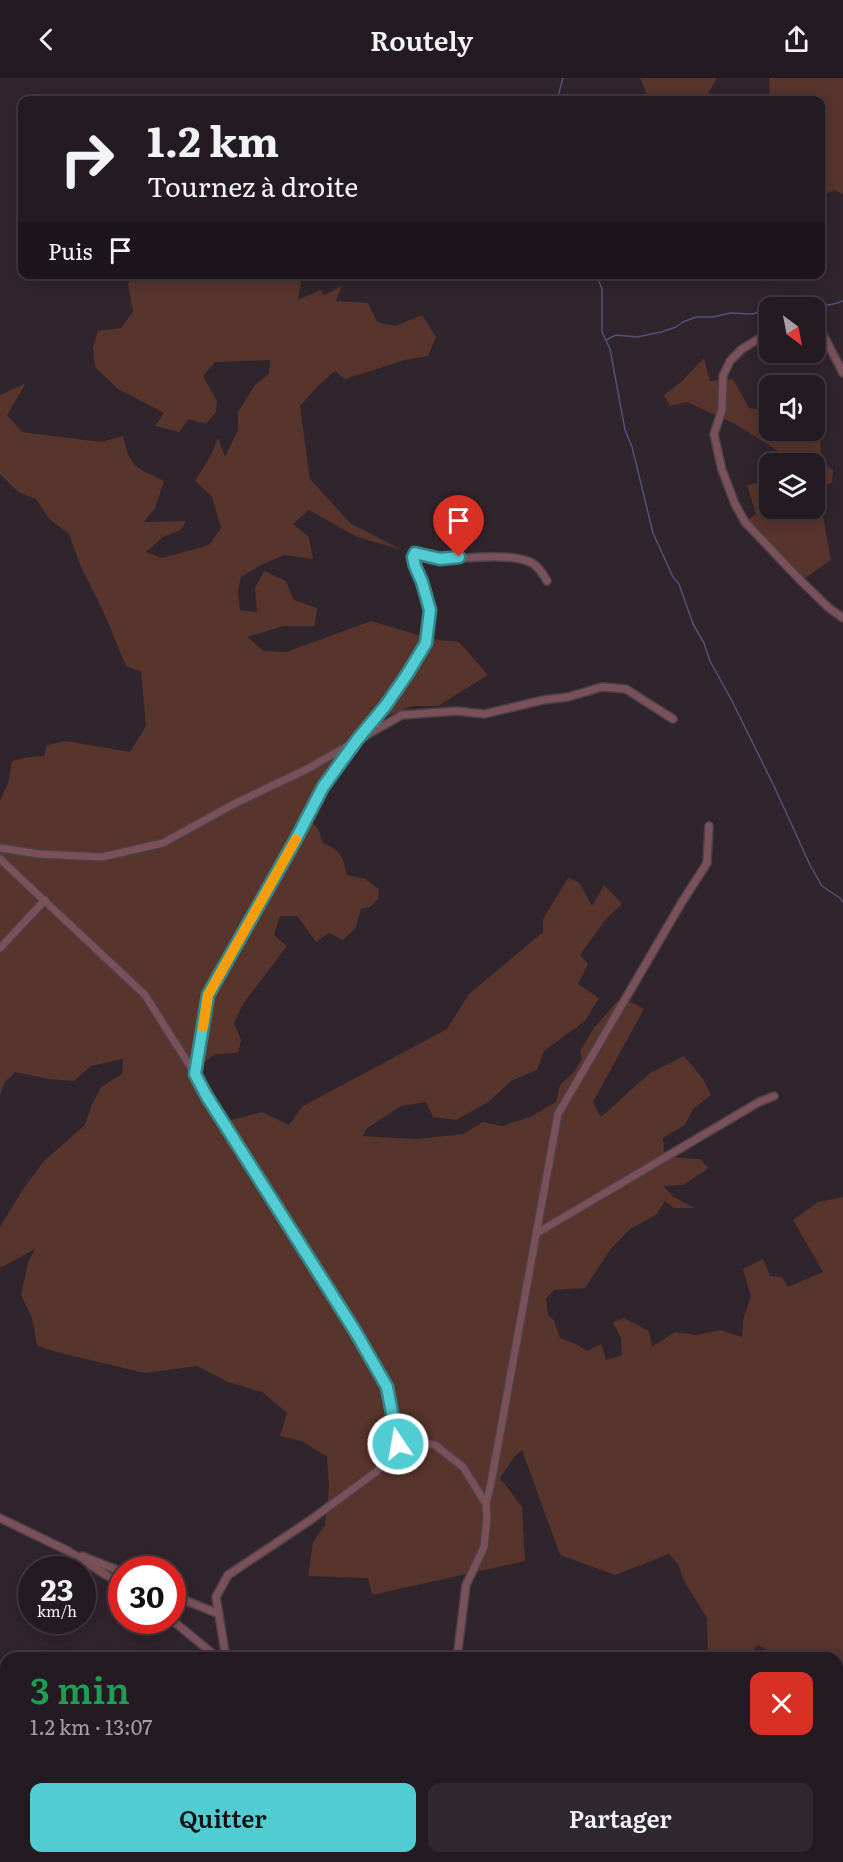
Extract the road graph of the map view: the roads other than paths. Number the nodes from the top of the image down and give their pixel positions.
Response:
1 (825, 338) edge
2 (759, 339) edge
3 (843, 373) edge
4 (547, 581) dead end
5 (843, 618) edge
6 (673, 719) dead end
7 (357, 740) junction
8 (709, 826) dead end
9 (0, 848) edge
10 (0, 859) edge
11 (45, 900) junction
12 (0, 948) edge
13 (195, 1074) junction
14 (774, 1096) dead end
15 (537, 1233) junction
16 (398, 1444) junction
17 (486, 1504) junction
18 (0, 1518) edge
19 (68, 1551) junction
20 (108, 1567) edge
21 (108, 1576) edge
22 (186, 1601) edge
23 (219, 1614) junction
24 (186, 1632) edge
25 (211, 1652) edge
26 (225, 1652) edge
27 (458, 1652) edge

1 - 3 street
2 - 5 street
4 - 7 street
6 - 7 street
7 - 9 street
7 - 13 street
8 - 15 street
10 - 11 street
11 - 12 street
11 - 13 street
13 - 16 street
14 - 15 street
15 - 17 street
16 - 17 street
16 - 23 street
17 - 27 street
18 - 19 street
19 - 20 street
19 - 21 street
22 - 23 street
23 - 26 street
24 - 25 street

